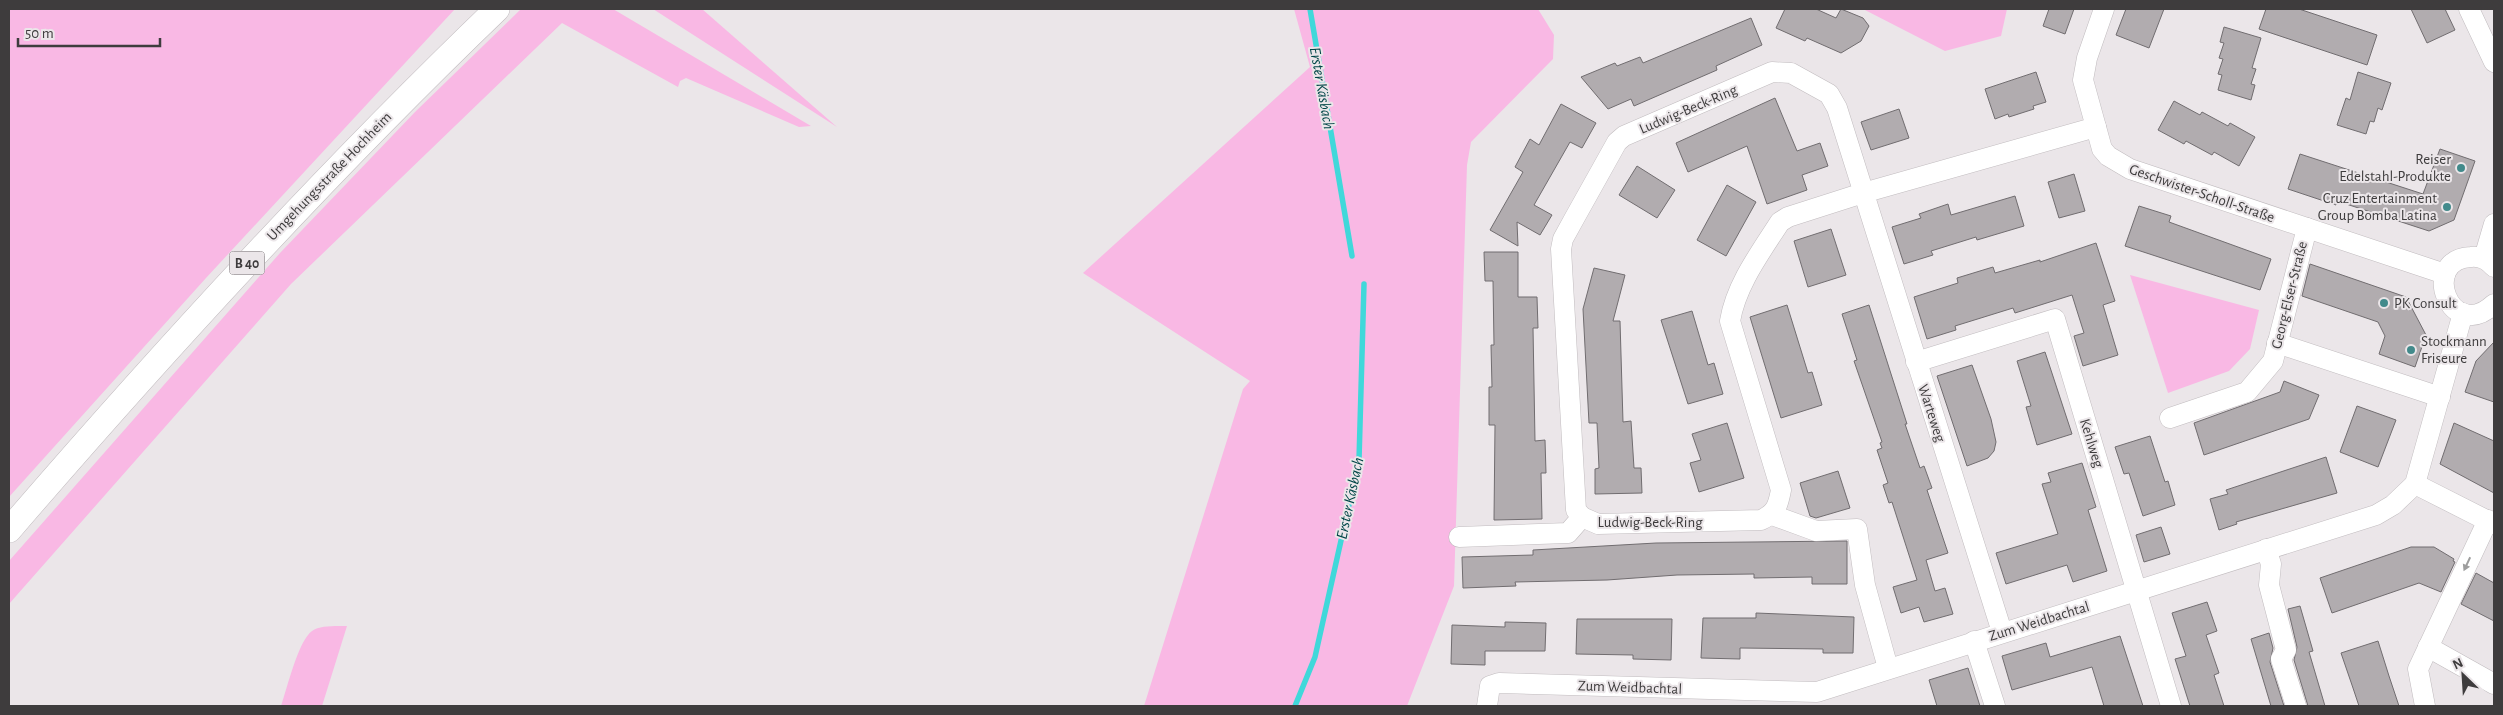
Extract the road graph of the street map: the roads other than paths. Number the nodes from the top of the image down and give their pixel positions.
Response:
1 (497, 9) edge
2 (2104, 9) edge
3 (2469, 9) edge
4 (2494, 62) edge
5 (2096, 127) junction
6 (1863, 193) junction
7 (2494, 224) edge
8 (2307, 228) junction
9 (2489, 263) edge
10 (2445, 274) junction
11 (2494, 304) edge
12 (2463, 313) junction
13 (2277, 343) junction
14 (1916, 362) junction
15 (2440, 397) junction
16 (2170, 418) dead end
17 (2415, 484) junction
18 (1772, 515) junction
19 (1582, 517) junction
20 (2491, 522) edge
21 (9, 530) edge
22 (1459, 538) dead end
23 (2268, 556) junction
24 (2136, 591) junction
25 (2290, 609) dead end
26 (2002, 632) junction
27 (1974, 641) junction
28 (2428, 647) junction
29 (1888, 668) junction
30 (2494, 684) edge
31 (1820, 699) edge
32 (1487, 706) edge
33 (1995, 706) edge
34 (2171, 706) edge
35 (2296, 706) edge
36 (2425, 706) edge

1 - 21 main road, Umgehungsstraße Hochheim / B 40
2 - 5 street, Geschwister-Scholl-Straße
3 - 4 street
5 - 6 street
5 - 8 street, Geschwister-Scholl-Straße
6 - 14 street, Warteweg
6 - 18 street
6 - 19 street, Ludwig-Beck-Ring
7 - 9 street
8 - 10 street, Geschwister-Scholl-Straße
8 - 13 street, Georg-Elser-Straße
9 - 10 street
10 - 12 street
11 - 12 street
12 - 15 street, Zum Weidbachtal
13 - 15 street
13 - 16 street, Georg-Elser-Straße
14 - 24 street, Kehlweg
14 - 26 street, Warteweg
15 - 17 street, Zum Weidbachtal
17 - 20 street
17 - 23 street, Zum Weidbachtal
18 - 19 street, Ludwig-Beck-Ring
18 - 29 street
19 - 22 street
20 -> 28 street
23 - 24 street, Zum Weidbachtal
23 - 25 street
23 - 35 street
24 - 26 street, Zum Weidbachtal
24 - 34 street, Kehlweg
26 - 27 street, Zum Weidbachtal
27 - 29 street, Zum Weidbachtal
27 - 33 street
28 - 30 street
28 - 36 street
29 - 31 street, Zum Weidbachtal
31 - 32 street, Zum Weidbachtal

